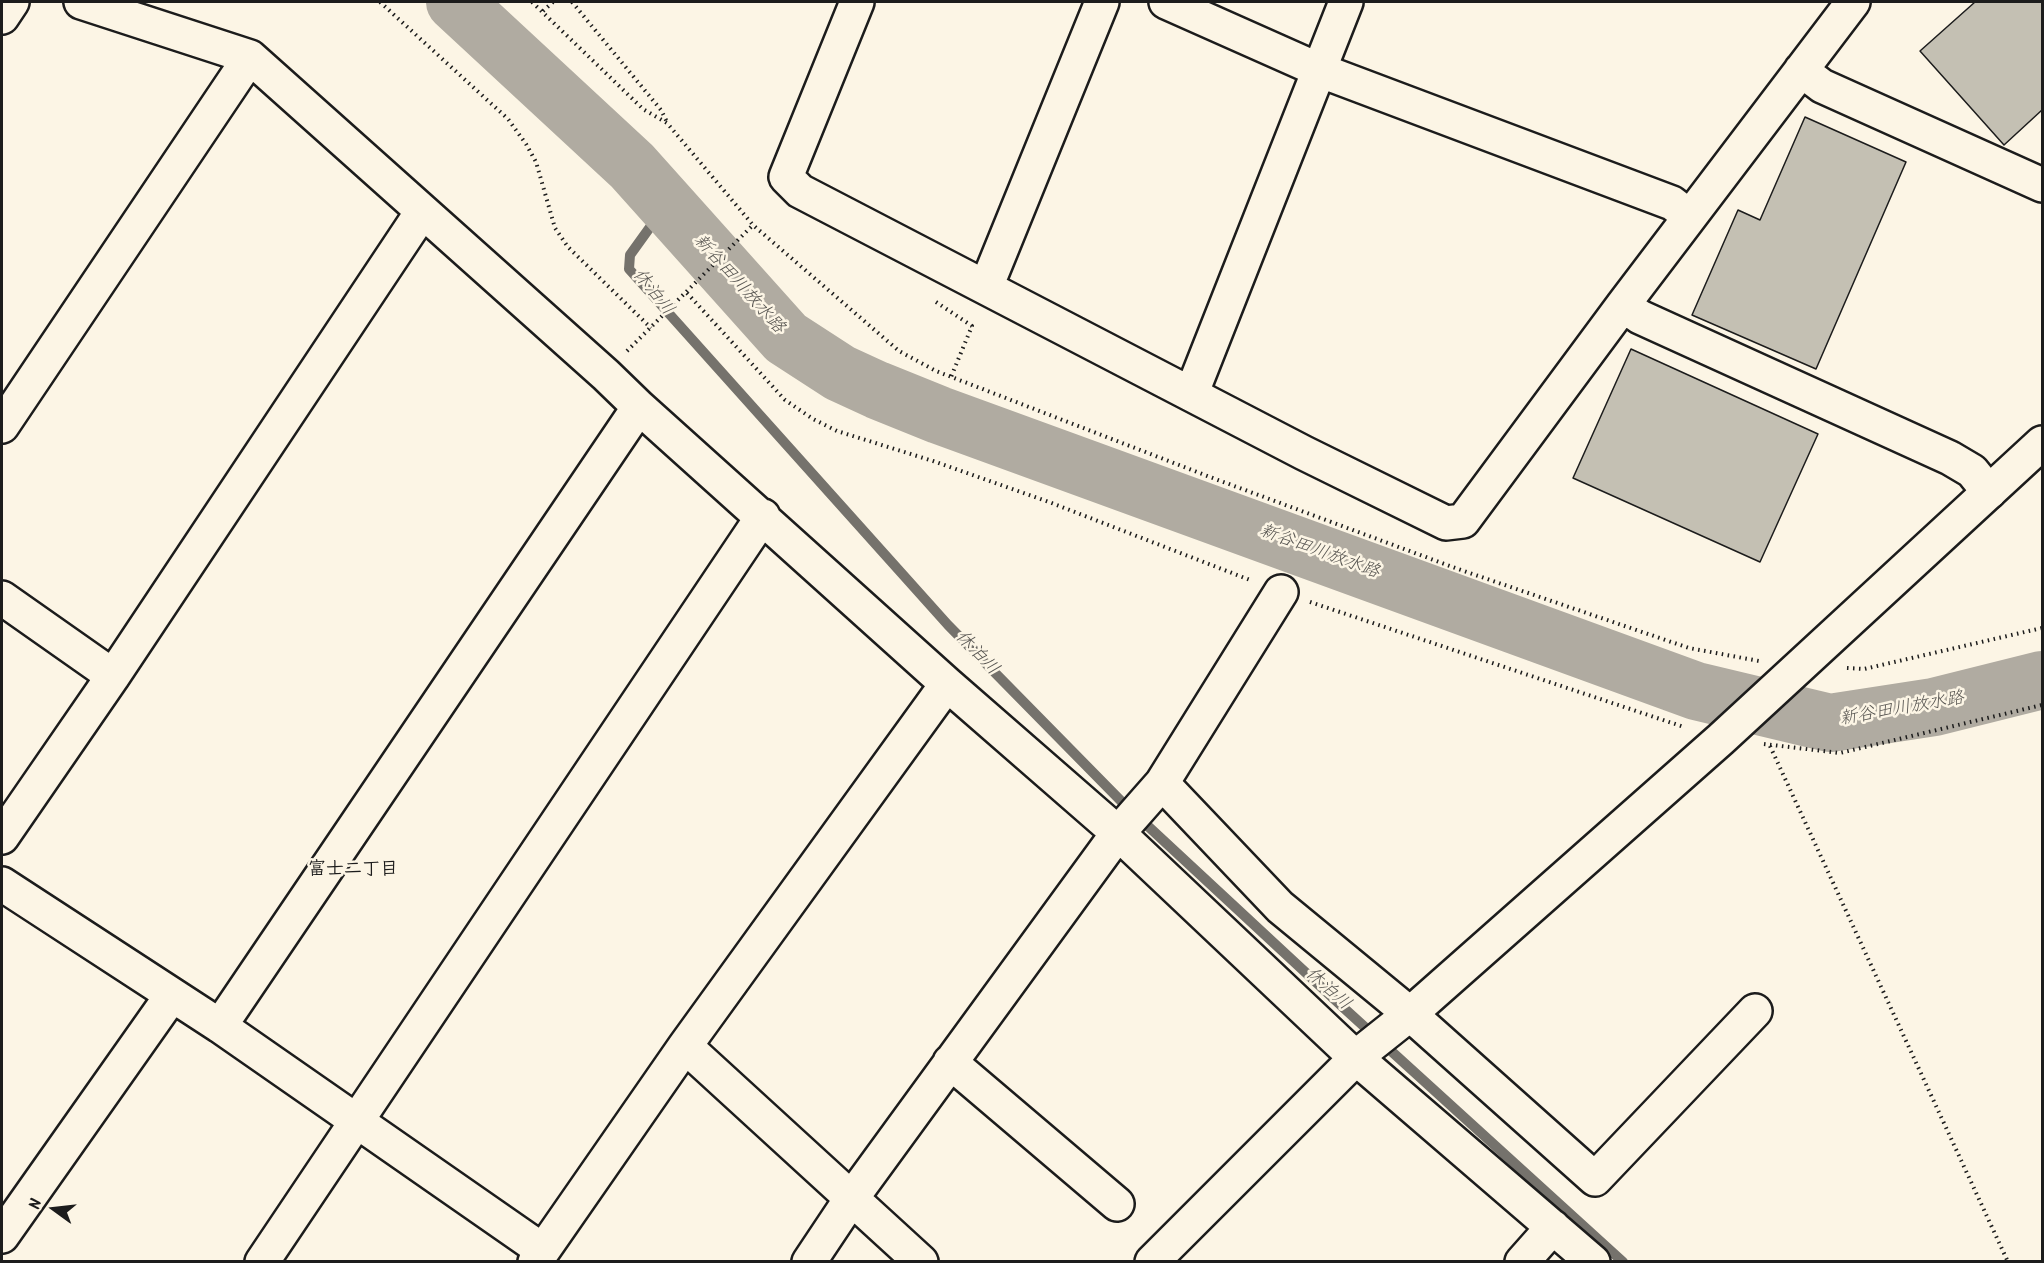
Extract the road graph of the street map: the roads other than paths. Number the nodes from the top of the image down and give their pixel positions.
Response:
1 (12, 2) edge
2 (81, 2) edge
3 (857, 2) edge
4 (1102, 2) edge
5 (1166, 2) edge
6 (1346, 2) edge
7 (1853, 2) edge
8 (2, 17) edge
9 (250, 57) junction
10 (1319, 70) junction
11 (1801, 70) junction
12 (2043, 185) edge
13 (422, 212) junction
14 (1689, 216) junction
15 (986, 287) junction
16 (1623, 305) junction
17 (1196, 381) dead end
18 (639, 407) junction
19 (2, 426) edge
20 (2043, 443) edge
21 (1989, 492) junction
22 (763, 516) junction
23 (1281, 592) road end
24 (2, 598) edge
25 (113, 676) junction
26 (947, 684) junction
27 (1162, 783) junction
28 (1118, 833) junction
29 (2, 837) edge
30 (2, 884) edge
31 (172, 995) junction
32 (1755, 1011) dead end
33 (1401, 1021) junction
34 (220, 1026) junction
35 (685, 1046) junction
36 (1359, 1056) junction
37 (950, 1062) junction
38 (358, 1121) junction
39 (851, 1198) junction
40 (1117, 1204) dead end
41 (1553, 1227) junction
42 (2, 1236) edge
43 (538, 1256) edge
44 (262, 1262) edge
45 (809, 1262) edge
46 (921, 1262) edge
47 (1152, 1262) edge
48 (1522, 1262) edge
49 (1593, 1262) edge

1 - 8 street
2 - 9 street
3 - 15 street
4 - 15 street
5 - 10 street
6 - 10 street
7 - 11 street
9 - 13 street
9 - 19 street
10 - 14 street
10 - 17 street
11 - 12 street
11 - 14 street
13 - 18 street
13 - 25 street
14 - 16 street
15 - 16 street
16 - 21 street
18 - 22 street
18 - 34 street
20 - 21 street
21 - 33 street
22 - 26 street
22 - 38 street
23 - 27 street
24 - 25 street
25 - 29 street
26 - 28 street
26 - 35 street
27 - 28 street
27 - 33 street
28 - 36 street
28 - 37 street
30 - 31 street
31 - 34 street
31 - 42 street
32 - 33 street
33 - 36 street
34 - 38 street
35 - 39 street
35 - 43 street
36 - 41 street
36 - 47 street
37 - 39 street
37 - 40 street
38 - 43 street
38 - 44 street
39 - 45 street
39 - 46 street
41 - 48 street
41 - 49 street

